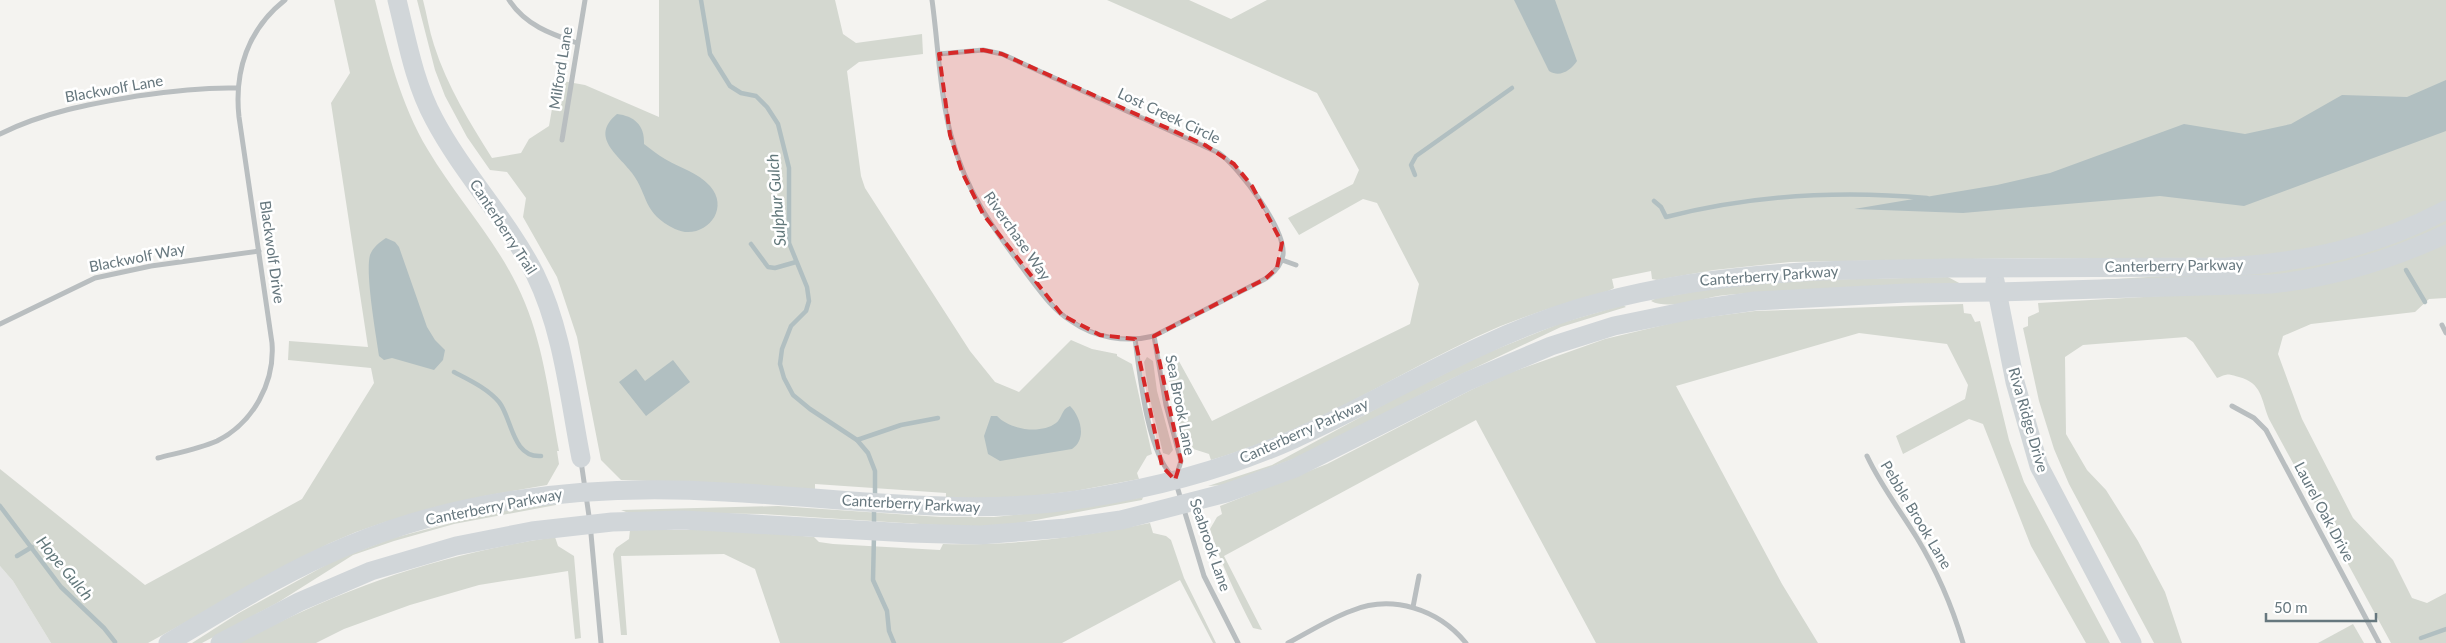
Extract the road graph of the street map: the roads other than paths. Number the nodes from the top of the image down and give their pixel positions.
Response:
1 (285, 0) edge
2 (397, 0) edge
3 (509, 0) edge
4 (585, 0) edge
5 (932, 0) edge
6 (578, 43) junction
7 (940, 54) junction
8 (237, 88) junction
9 (0, 134) edge
10 (562, 140) dead end
11 (2446, 210) edge
12 (2446, 234) edge
13 (259, 251) junction
14 (1282, 260) junction
15 (1296, 265) dead end
16 (1993, 268) junction
17 (1996, 292) junction
18 (0, 324) edge
19 (2442, 325) dead end
20 (2446, 333) edge
21 (1154, 336) junction
22 (1134, 339) junction
23 (2232, 406) dead end
24 (1867, 456) dead end
25 (158, 458) dead end
26 (581, 458) joint
27 (1175, 480) junction
28 (585, 491) junction
29 (1182, 505) junction
30 (590, 523) junction
31 (1419, 576) dead end
32 (1413, 607) junction
33 (168, 643) edge
34 (220, 643) edge
35 (601, 643) edge
36 (1238, 643) edge
37 (1288, 643) edge
38 (1466, 643) edge
39 (1963, 643) edge
40 (2132, 643) edge
41 (2379, 643) edge

1 - 8 street, Blackwolf Drive
2 - 26 street, Canterberry Trail
3 - 6 street
4 - 6 street, Milford Lane
5 - 7 street, Riverchase Way
6 - 10 street, Milford Lane
7 - 14 street, Lost Creek Circle
7 - 22 street, Riverchase Way
8 - 9 street, Blackwolf Lane
8 - 13 street, Blackwolf Drive
11 - 16 street, Canterberry Parkway
12 - 17 street, Canterberry Parkway
13 - 18 street, Blackwolf Way
13 - 25 street, Blackwolf Drive
14 - 15 street
14 - 21 street
16 - 17 street, Riva Ridge Drive
16 - 27 street, Canterberry Parkway
17 - 29 street, Canterberry Parkway
17 - 40 street, Riva Ridge Drive
19 - 20 street
21 - 22 street
21 - 27 street, Sea Brook Lane
22 - 27 street, Sea Brook Lane
23 - 41 street, Laurel Oak Drive
24 - 39 street, Pebble Brook Lane
26 - 28 street, Canterberry Trail
27 - 28 street, Canterberry Parkway
27 - 29 street, Seabrook Lane
28 - 30 street, Canterberry Trail
28 - 33 street, Canterberry Parkway
29 - 30 street, Canterberry Parkway
29 - 36 street, Seabrook Lane
30 - 34 street, Canterberry Parkway
30 - 35 street, Canterberry Trail
31 - 32 street
32 - 37 street
32 - 38 street

